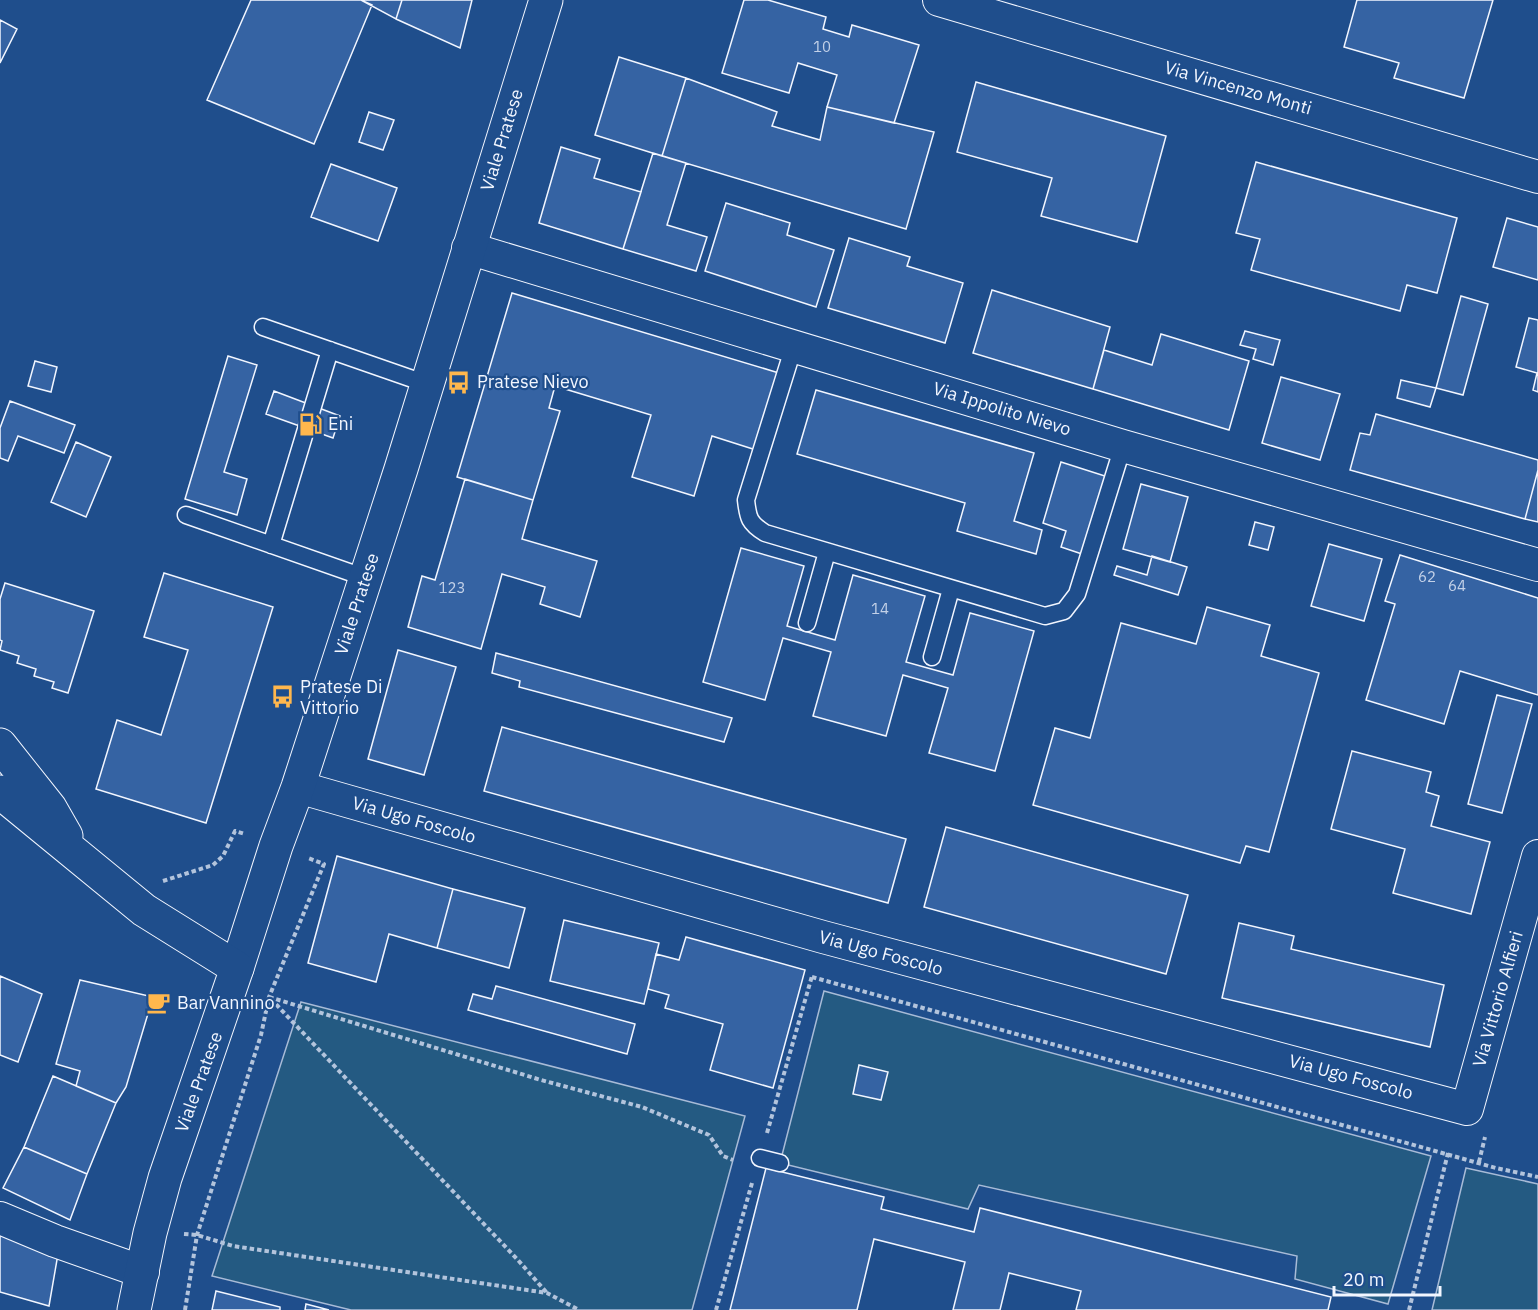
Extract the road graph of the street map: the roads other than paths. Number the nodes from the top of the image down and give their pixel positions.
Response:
1 (546, 0) edge
2 (939, 0) edge
3 (1538, 177) edge
4 (468, 248) junction
5 (263, 327) dead end
6 (794, 346) junction
7 (330, 350) junction
8 (427, 384) junction
9 (1123, 446) junction
10 (186, 515) dead end
11 (271, 545) junction
12 (827, 552) junction
13 (1538, 565) edge
14 (366, 578) junction
15 (951, 589) junction
16 (807, 623) dead end
17 (932, 657) dead end
18 (0, 745) edge
19 (298, 787) junction
20 (0, 792) edge
21 (1538, 856) edge
22 (79, 858) junction
23 (237, 968) junction
24 (1467, 1109) joint
25 (780, 1163) dead end
26 (758, 1164) road end
27 (0, 1218) edge
28 (143, 1272) junction
29 (134, 1310) edge

1 - 4 street, Viale Pratese
2 - 3 street, Via Vincenzo Monti
4 - 6 street, Via Ippolito Nievo
4 - 8 street, Viale Pratese
5 - 7 lane
6 - 9 street, Via Ippolito Nievo
6 - 12 lane
7 - 8 lane
7 - 11 lane
8 - 14 street, Viale Pratese
9 - 13 street, Via Ippolito Nievo
9 - 15 lane
10 - 11 lane
11 - 14 lane
12 - 15 lane
12 - 16 lane
14 - 19 street, Viale Pratese
15 - 17 lane
18 - 22 street
19 - 23 street, Viale Pratese
19 - 24 street, Via Ugo Foscolo
20 - 22 street
21 - 24 street, Via Vittorio Alfieri
22 - 23 street
23 - 28 street, Viale Pratese
25 - 26 lane
27 - 28 street
28 - 29 street, Viale Pratese

